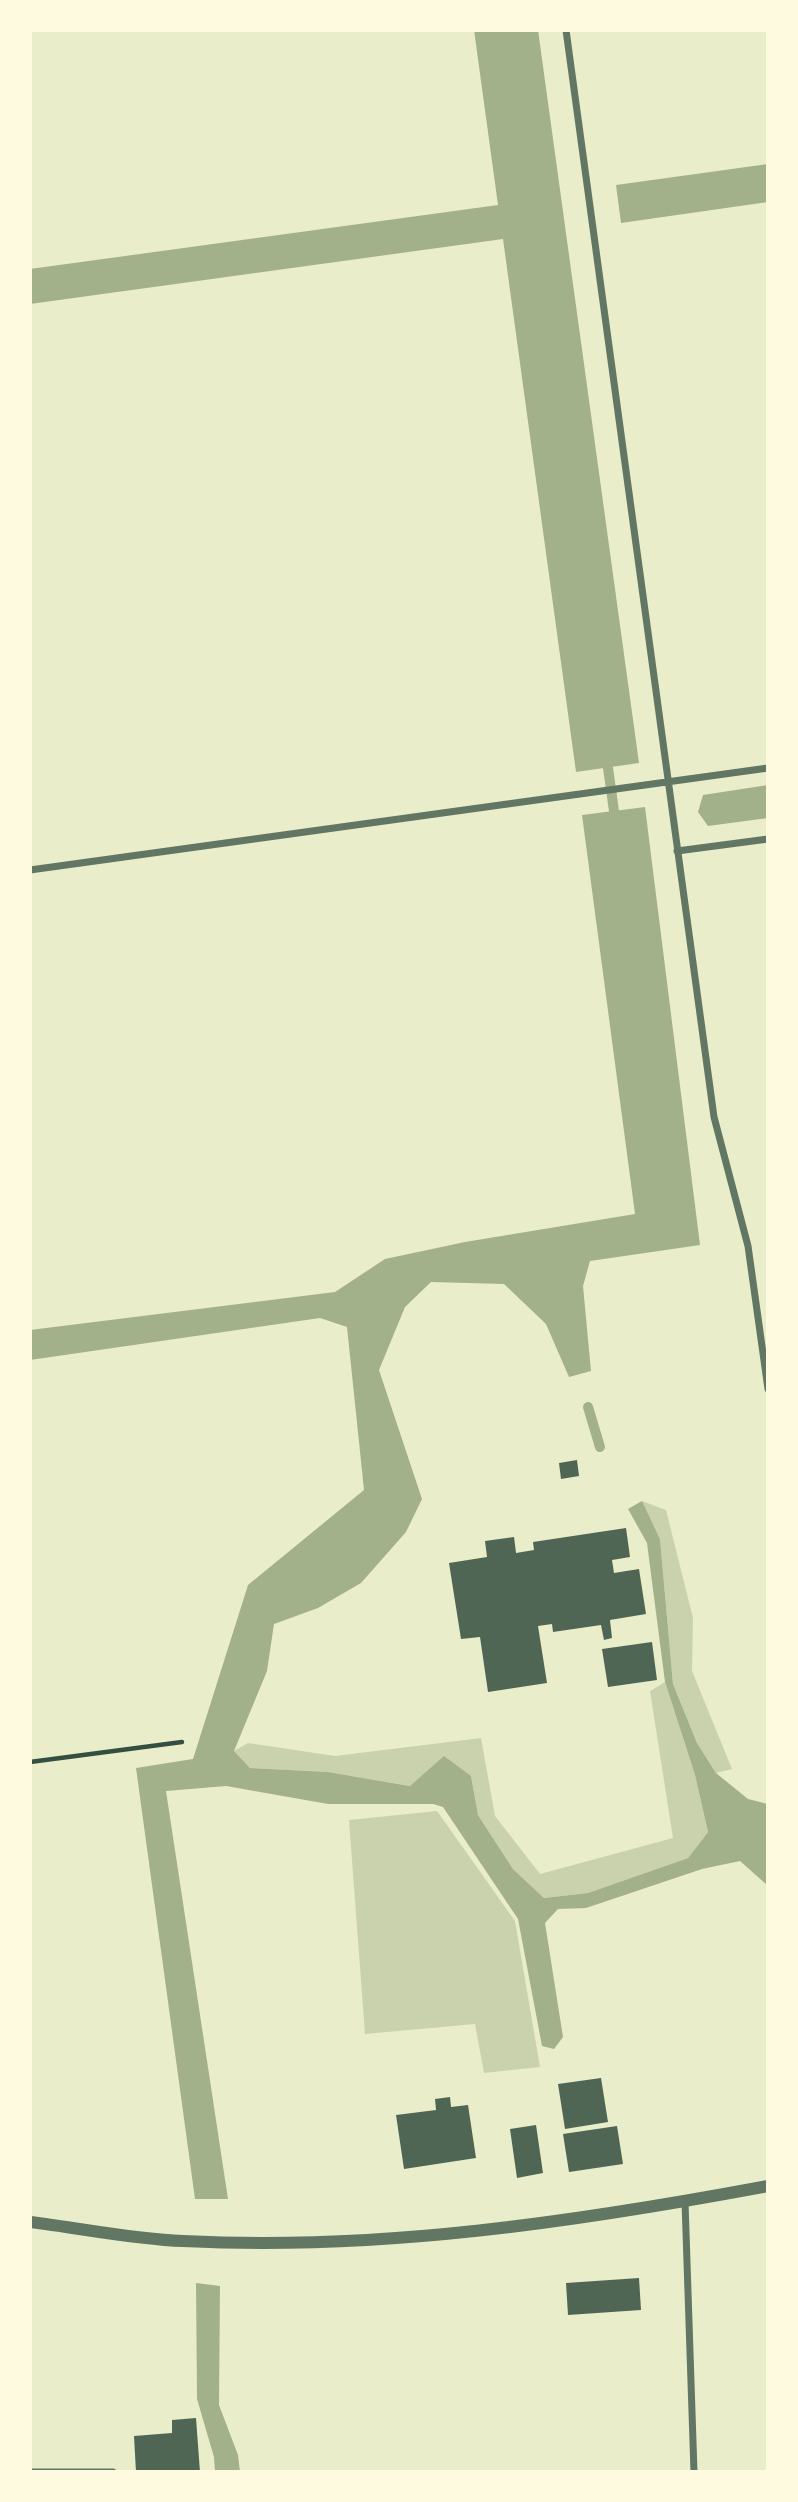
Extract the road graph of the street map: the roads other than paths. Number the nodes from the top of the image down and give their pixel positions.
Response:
1 (566, 30) edge
2 (768, 768) edge
3 (668, 782) junction
4 (768, 838) edge
5 (677, 851) junction
6 (30, 870) edge
7 (768, 1389) edge
8 (768, 2186) edge
9 (685, 2202) junction
10 (30, 2222) edge
11 (30, 2472) edge
12 (113, 2472) edge
13 (694, 2472) edge

1 - 3 street
2 - 3 street
3 - 5 street
3 - 6 street
4 - 5 street
5 - 7 street
8 - 9 street
9 - 10 street
9 - 13 street
11 - 12 street

